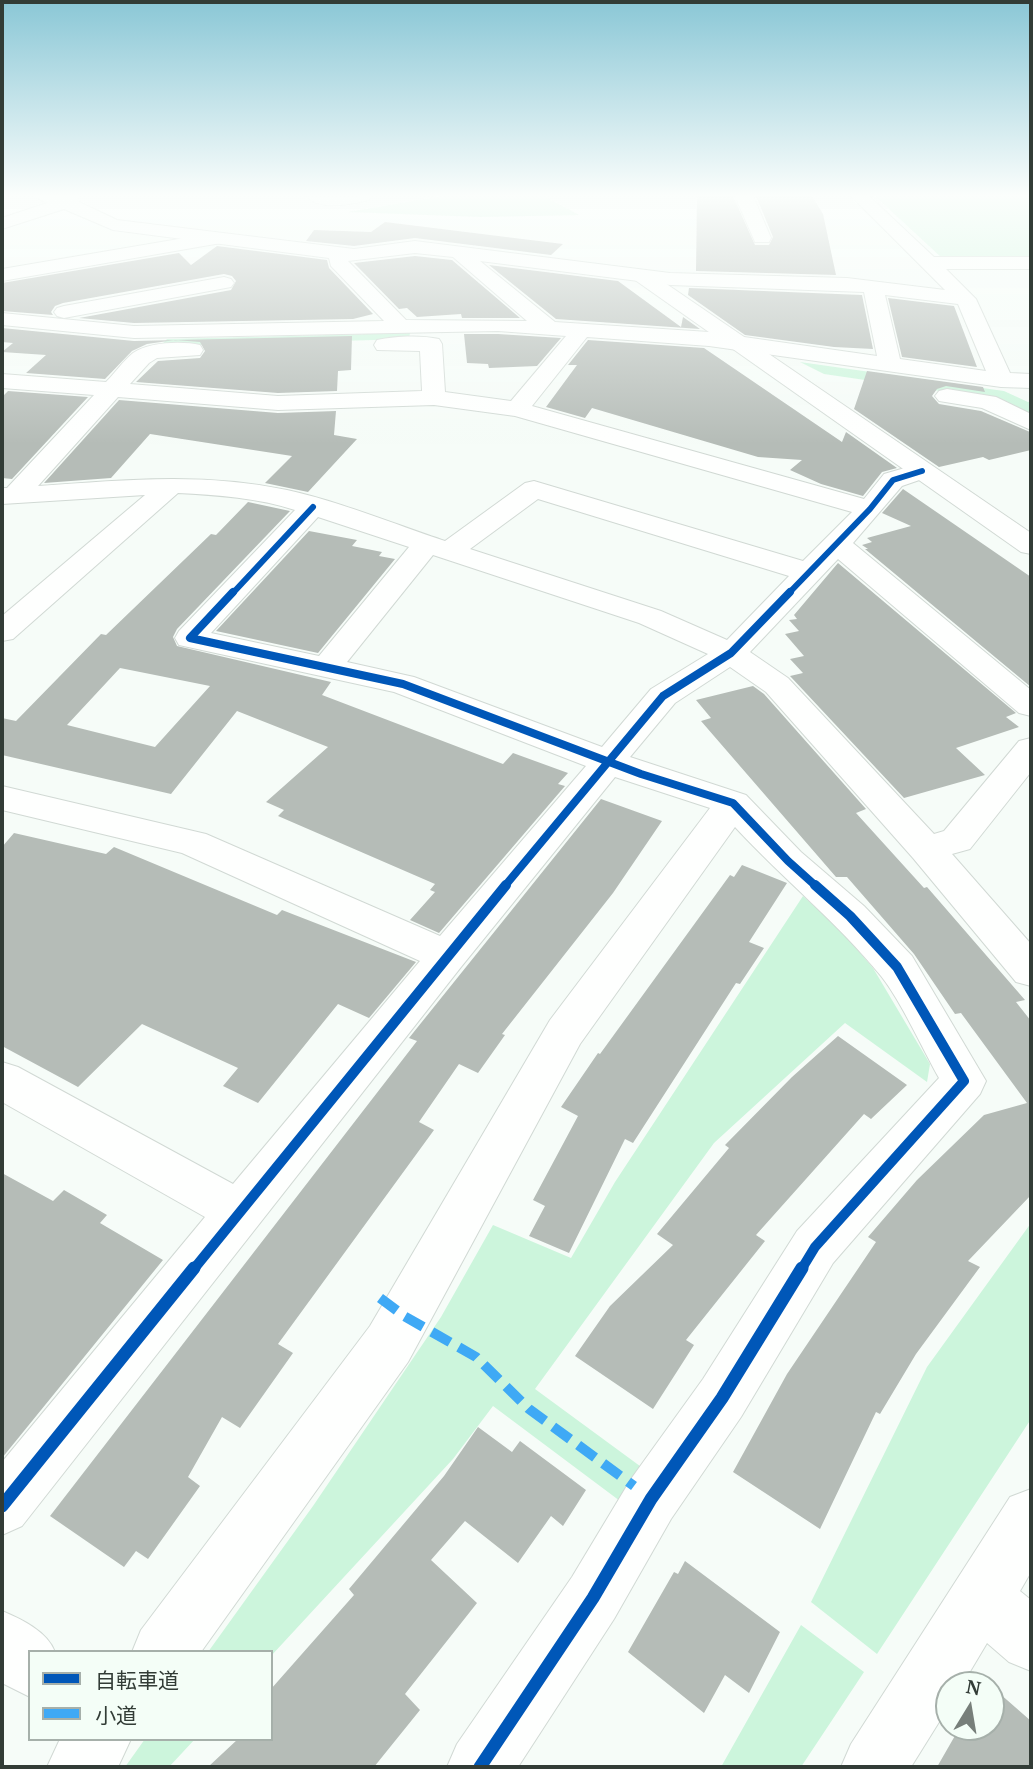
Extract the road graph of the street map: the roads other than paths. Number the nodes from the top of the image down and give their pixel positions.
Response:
1 (220, 279) edge
2 (354, 279) edge
3 (490, 279) edge
4 (646, 279) edge
5 (691, 279) edge
6 (944, 279) edge
7 (223, 282) junction
8 (873, 288) junction
9 (966, 299) junction
10 (245, 314) junction
11 (2, 318) edge
12 (38, 323) junction
13 (395, 325) junction
14 (549, 328) junction
15 (582, 330) junction
16 (739, 344) junction
17 (565, 351) junction
18 (619, 355) dead end
19 (890, 365) junction
20 (2, 369) edge
21 (2, 380) edge
22 (1001, 380) junction
23 (793, 381) junction
24 (829, 381) dead end
25 (1030, 383) edge
26 (112, 390) junction
27 (920, 393) dead end
28 (434, 398) junction
29 (517, 409) junction
30 (1031, 423) edge
31 (922, 471) junction
32 (172, 485) junction
33 (8, 495) edge
34 (313, 507) junction
35 (870, 509) junction
36 (836, 543) junction
37 (1031, 546) edge
38 (436, 549) junction
39 (808, 572) junction
40 (2, 632) edge
41 (731, 653) junction
42 (325, 668) junction
43 (1031, 706) edge
44 (1031, 749) edge
45 (607, 761) junction
46 (2, 798) edge
47 (733, 803) junction
48 (926, 849) junction
49 (447, 956) junction
50 (1031, 971) edge
51 (2, 1080) edge
52 (240, 1212) junction
53 (2, 1506) edge
54 (1031, 1518) edge
55 (981, 1598) junction
56 (1031, 1640) edge
57 (2, 1642) edge
58 (164, 1650) edge
59 (28, 1664) edge
60 (98, 1741) edge
61 (80, 1767) edge
62 (480, 1767) edge
63 (874, 1767) edge

1 - 7 street
2 - 13 street
3 - 14 street
4 - 16 street
5 - 8 street
6 - 9 street
7 - 10 street
7 - 12 street
8 - 9 street
8 - 19 street
9 - 22 street
10 - 12 street
10 - 13 street
11 - 12 street
13 - 14 street
14 - 15 street
15 - 16 street
15 - 17 street
16 - 19 street
16 - 23 street
17 - 18 street
17 - 29 street
19 - 22 street
20 - 21 street
21 - 26 street
22 - 25 street
23 - 24 street
23 - 31 street
26 - 28 street
26 - 28 street
26 - 33 street
27 - 30 street
28 - 29 street
29 - 35 street
31 - 35 street
31 - 37 street
32 - 33 street
32 - 34 street
32 - 40 street
34 - 38 street
34 - 42 street
35 - 36 street
36 - 39 street
36 - 43 street
38 - 39 street
38 - 41 street
38 - 42 street
39 - 41 street
41 - 45 street
41 - 48 street
42 - 45 street
44 - 48 street
45 - 47 street
45 - 49 street
46 - 49 street
47 - 58 street
47 - 62 street
48 - 50 street
49 - 52 street
51 - 52 street
52 - 53 street
54 - 55 street
55 - 56 street
55 - 63 street
57 - 59 street
60 - 61 street

